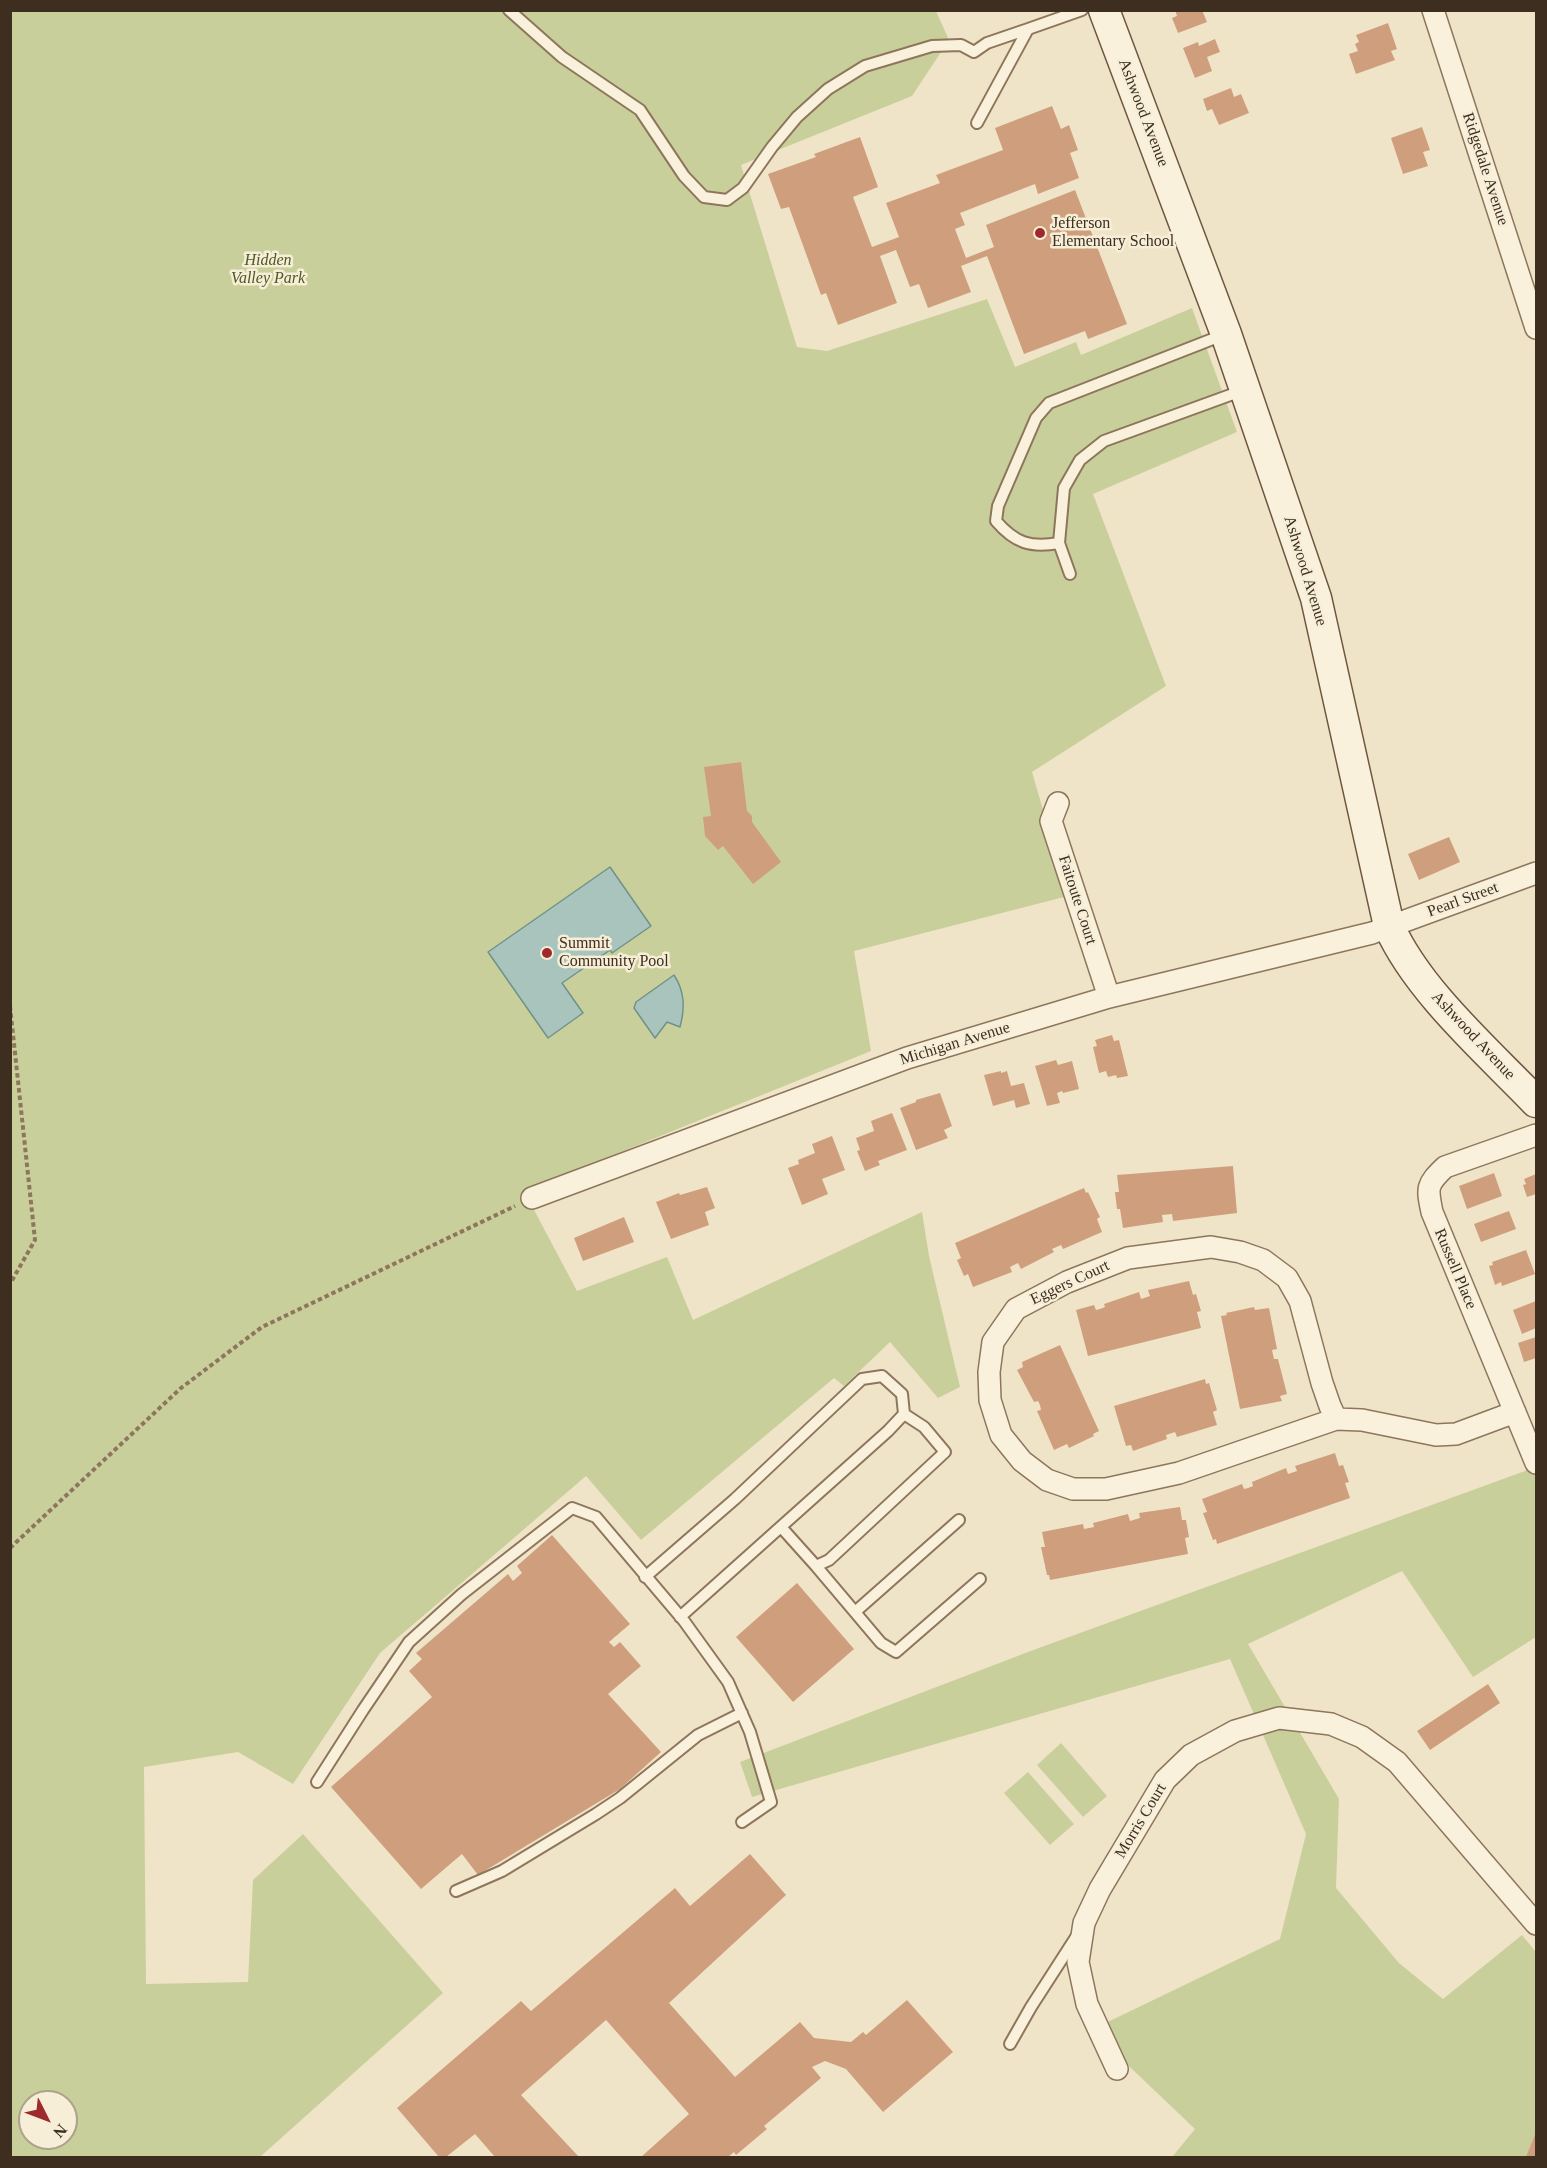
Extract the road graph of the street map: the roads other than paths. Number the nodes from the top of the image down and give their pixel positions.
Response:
1 (508, 10) edge
2 (1082, 10) edge
3 (1104, 10) edge
4 (1433, 10) edge
5 (1028, 29) junction
6 (977, 123) dead end
7 (1536, 328) edge
8 (1226, 334) junction
9 (1245, 390) junction
10 (1059, 543) junction
11 (1070, 574) dead end
12 (1058, 803) dead end
13 (1536, 873) edge
14 (1389, 926) junction
15 (1109, 997) junction
16 (1536, 1102) edge
17 (1536, 1135) edge
18 (532, 1198) road end
19 (1515, 1412) junction
20 (904, 1414) junction
21 (1336, 1419) junction
22 (1536, 1462) edge
23 (959, 1520) dead end
24 (780, 1527) junction
25 (816, 1566) junction
26 (645, 1577) junction
27 (980, 1579) dead end
28 (855, 1612) junction
29 (680, 1617) junction
30 (742, 1713) junction
31 (317, 1782) dead end
32 (742, 1822) dead end
33 (456, 1891) dead end
34 (1084, 1923) junction
35 (1536, 1924) edge
36 (1010, 2044) dead end
37 (1117, 2069) dead end

1 - 5 lane
2 - 5 lane
3 - 8 street, Ashwood Avenue
4 - 7 street, Ridgedale Avenue
5 - 6 lane
8 - 9 street, Ashwood Avenue
8 - 10 lane
9 - 10 lane
9 - 14 street, Ashwood Avenue
10 - 11 lane
12 - 15 street, Faitoute Court
13 - 14 street, Pearl Street
14 - 15 street, Michigan Avenue
14 - 16 street, Ashwood Avenue
15 - 18 street, Michigan Avenue
17 - 19 street, Russell Place
19 - 21 street, Eggers Court
19 - 22 street, Russell Place
20 - 24 lane
20 - 25 lane
20 - 26 lane
21 - 21 street, Eggers Court
23 - 28 lane
24 - 25 lane
24 - 29 lane
25 - 28 lane
26 - 29 lane
26 - 31 lane
27 - 28 lane
29 - 30 lane
30 - 32 lane
30 - 33 lane
34 - 35 street, Morris Court
34 - 36 lane
34 - 37 street, Morris Court

